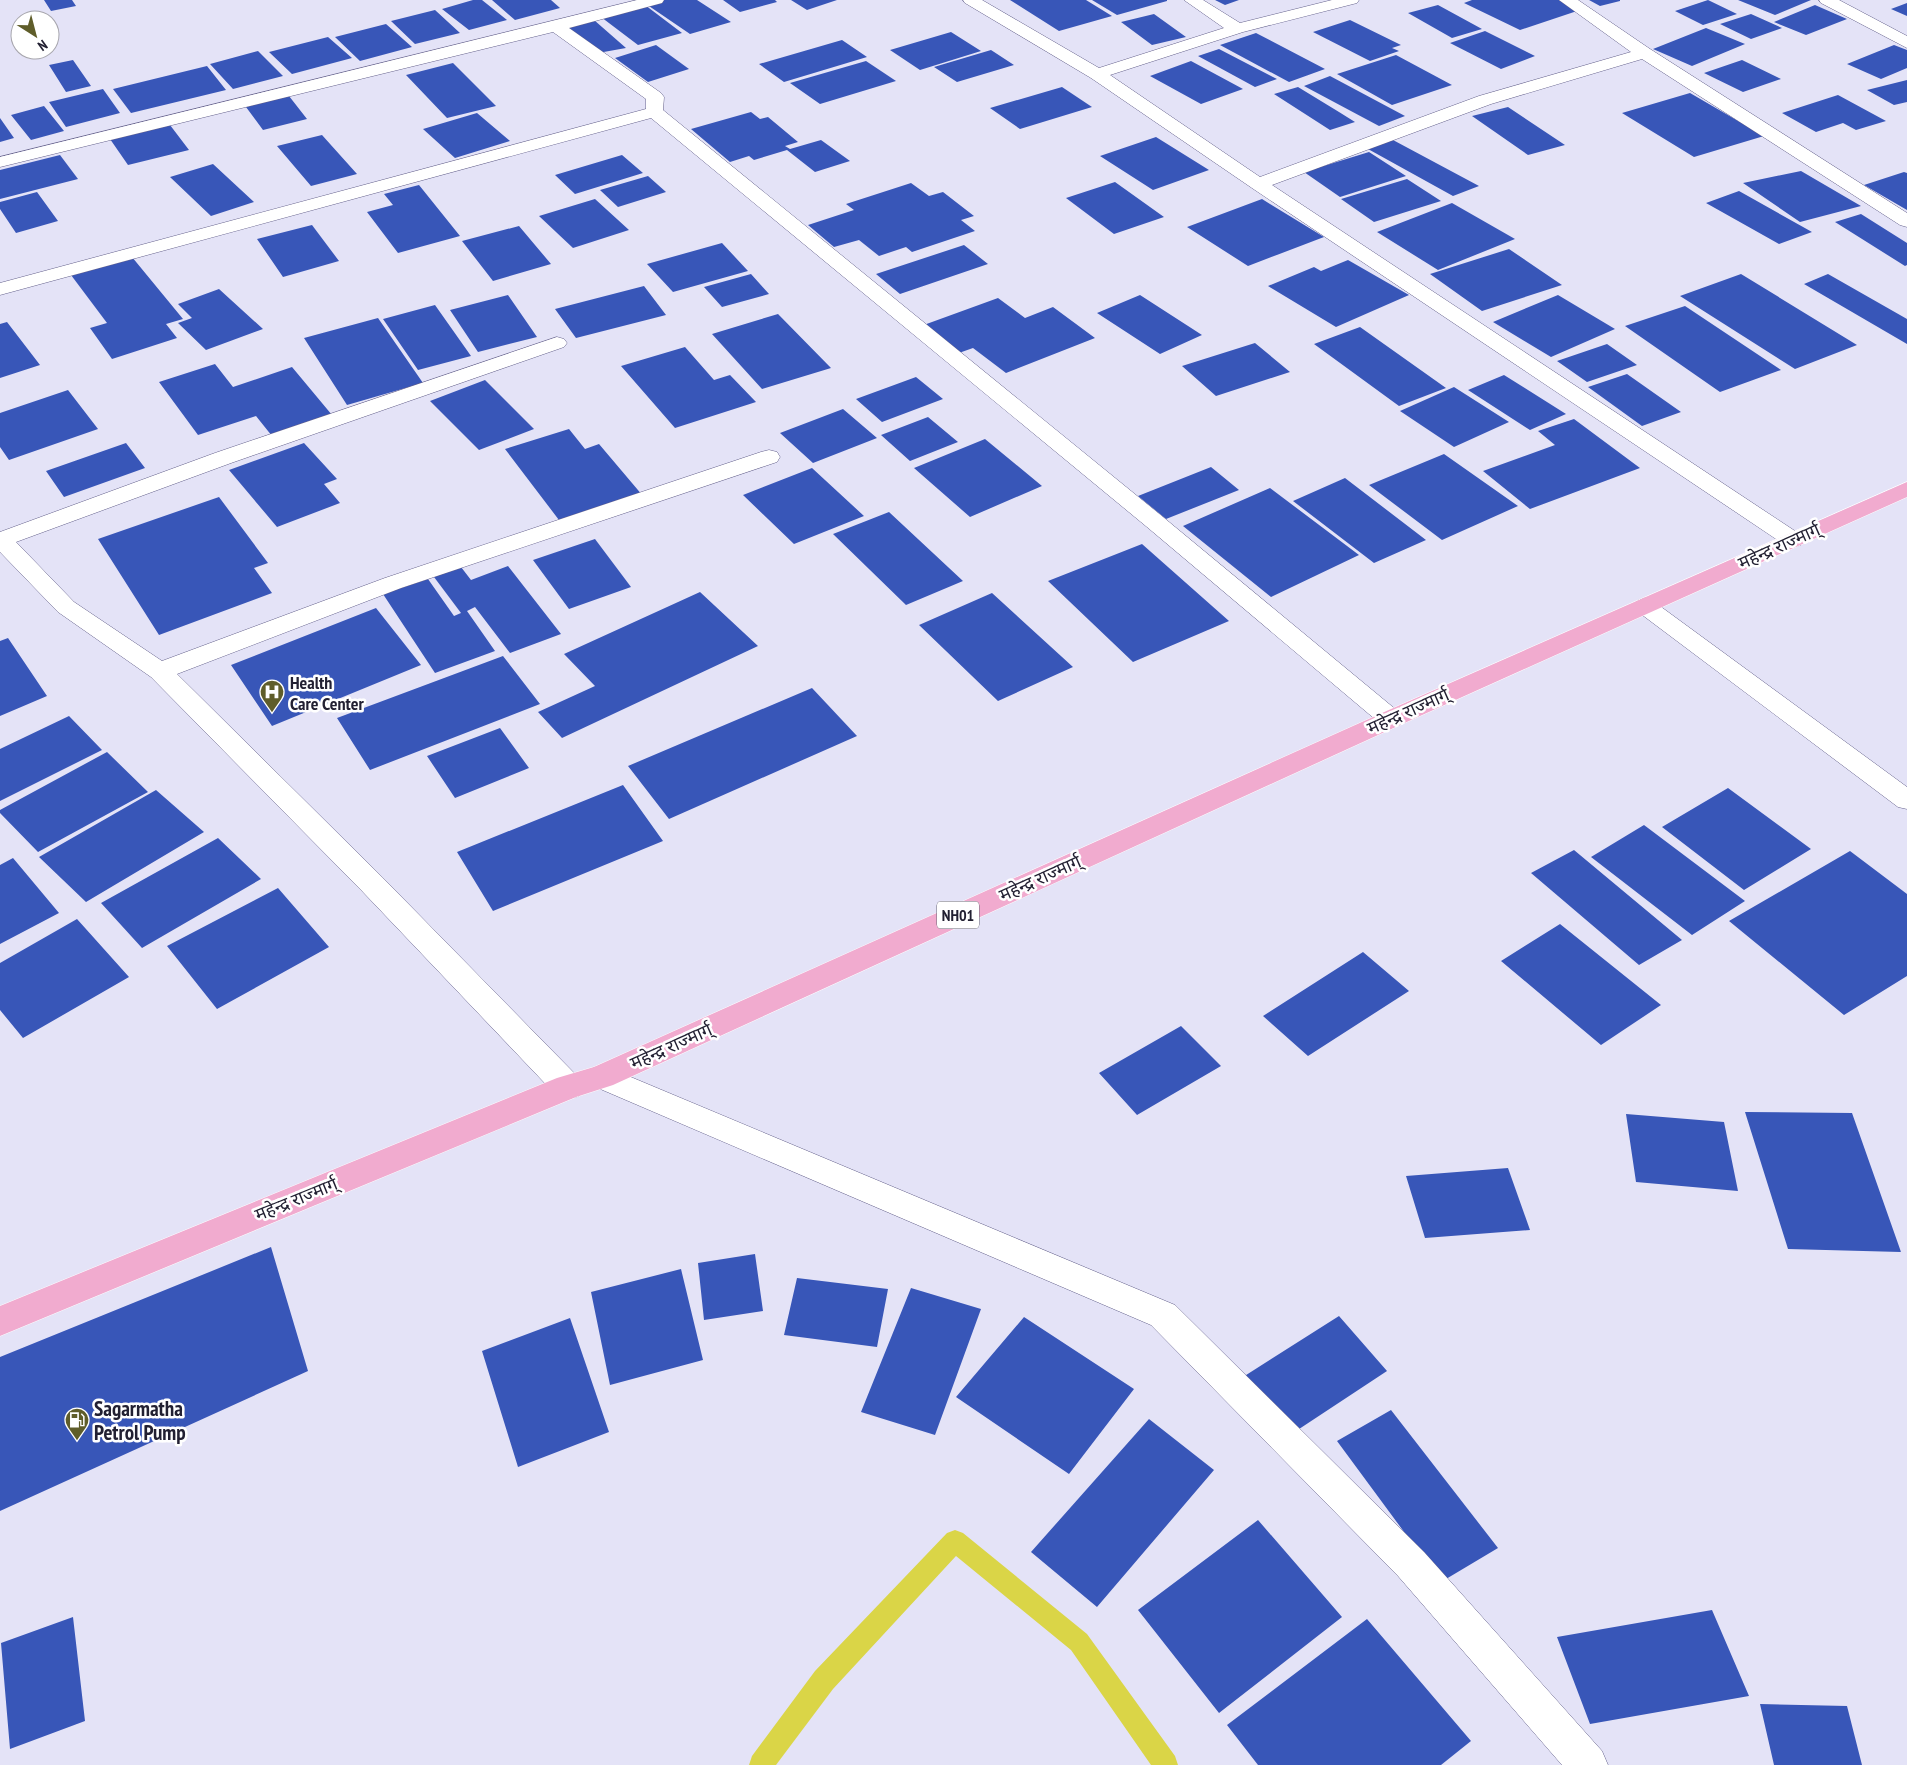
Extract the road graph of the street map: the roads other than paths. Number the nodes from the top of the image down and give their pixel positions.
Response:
1 (656, 0) edge
2 (971, 0) edge
3 (1192, 0) edge
4 (1351, 0) edge
5 (1567, 0) edge
6 (1827, 0) edge
7 (556, 26) junction
8 (1237, 28) junction
9 (1907, 43) edge
10 (1644, 53) junction
11 (1097, 74) junction
12 (654, 112) junction
13 (0, 162) edge
14 (1258, 184) junction
15 (1907, 221) edge
16 (0, 289) edge
17 (557, 343) dead end
18 (769, 457) dead end
19 (1907, 489) edge
20 (0, 539) edge
21 (1794, 540) junction
22 (1645, 606) junction
23 (160, 671) junction
24 (1391, 718) junction
25 (1907, 800) edge
26 (602, 1077) junction
27 (568, 1087) junction
28 (0, 1321) edge
29 (1588, 1765) edge

1 - 7 street
2 - 11 street
3 - 8 street
4 - 8 street
5 - 10 street
6 - 9 street
7 - 12 street
7 - 13 street
8 - 11 street
10 - 14 street
10 - 15 street
11 - 14 street
12 - 16 street
12 - 24 street
14 - 21 street
17 - 20 street
18 - 23 street
19 - 21 highway, महेन्द्र राज्मार्ग् / NH01
20 - 23 street
21 - 22 highway, महेन्द्र राज्मार्ग् / NH01
22 - 24 highway, महेन्द्र राज्मार्ग् / NH01
22 - 25 street
23 - 27 street
24 - 26 highway, महेन्द्र राज्मार्ग् / NH01
26 - 27 highway, महेन्द्र राज्मार्ग् / NH01
26 - 29 street
27 - 28 highway, महेन्द्र राज्मार्ग् / NH01

